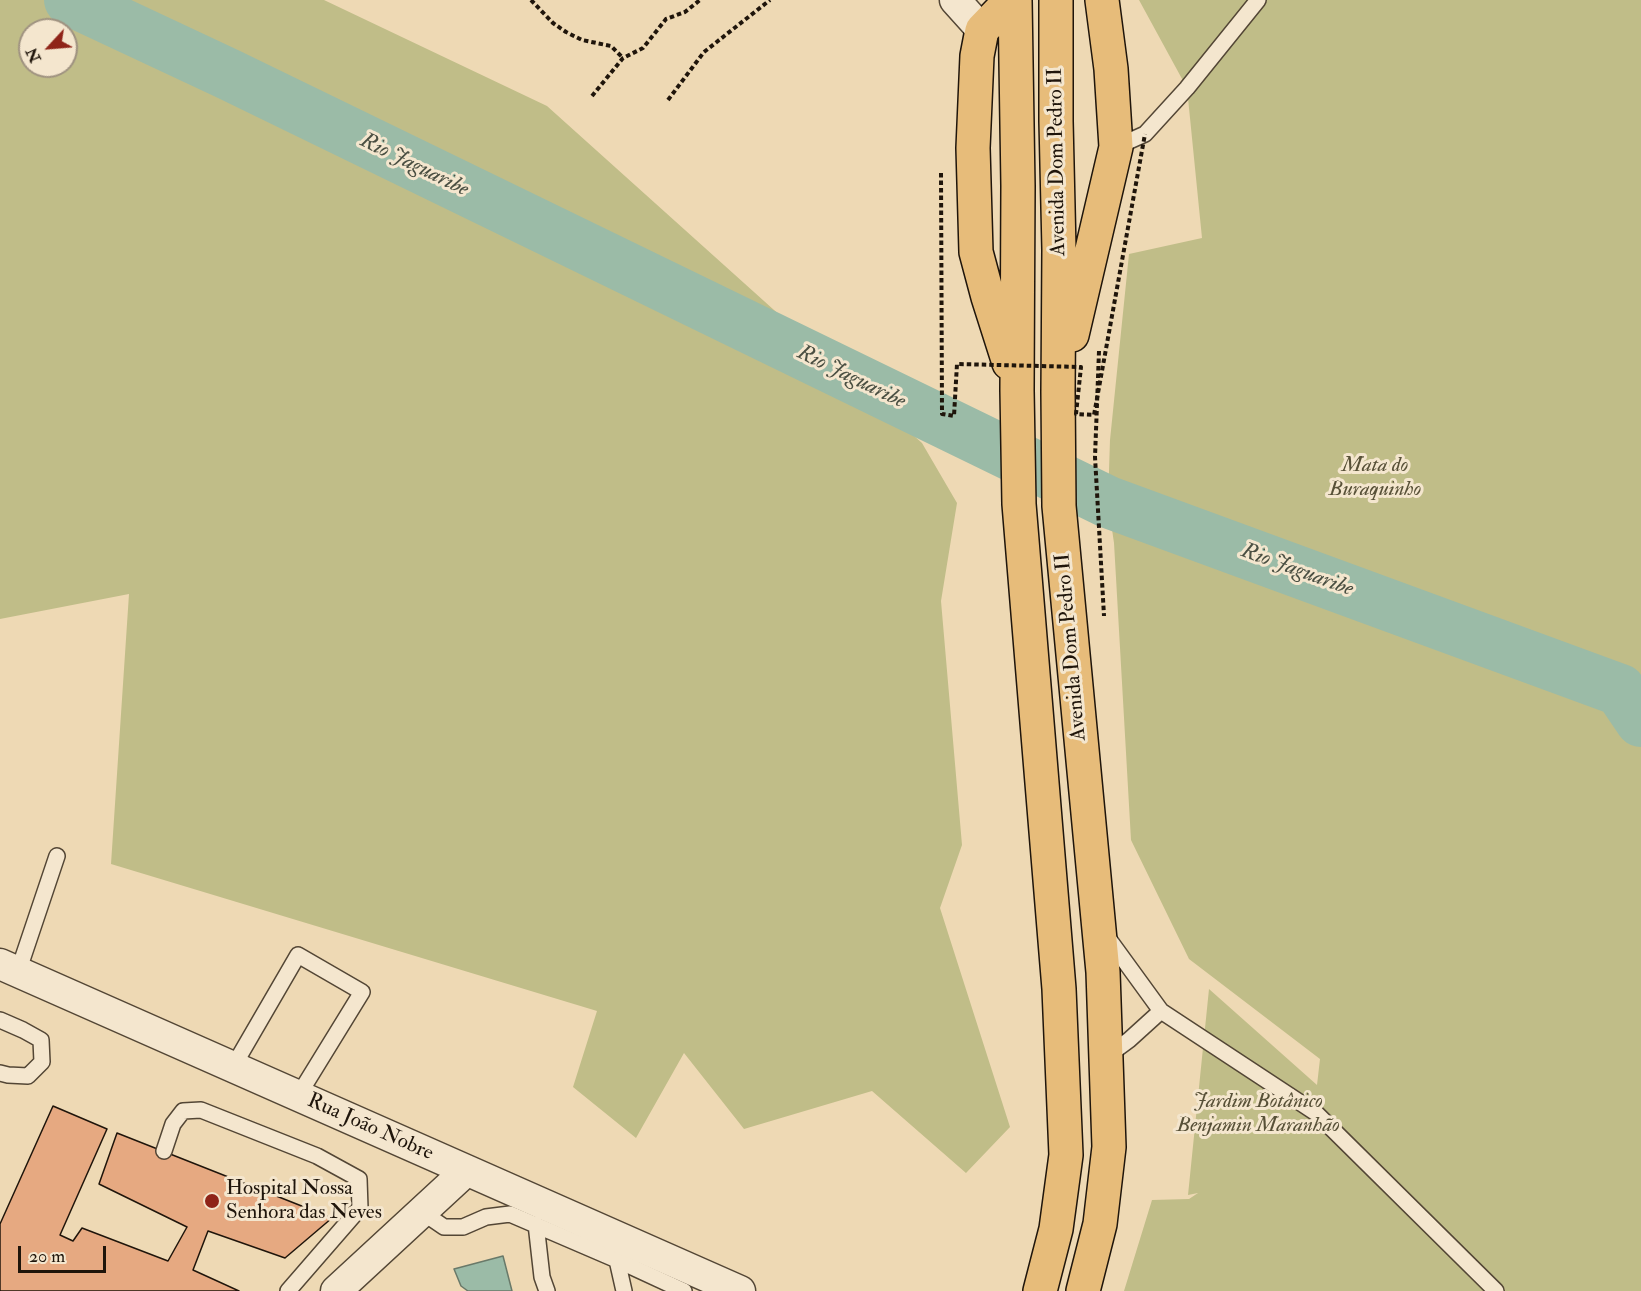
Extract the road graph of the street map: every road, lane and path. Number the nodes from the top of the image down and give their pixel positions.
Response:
1 (531, 0) edge
2 (700, 0) edge
3 (770, 0) edge
4 (955, 0) edge
5 (1013, 0) edge
6 (1056, 0) edge
7 (1102, 0) edge
8 (1258, 0) edge
9 (982, 30) junction
10 (623, 58) junction
11 (592, 96) dead end
12 (668, 100) dead end
13 (1131, 140) junction
14 (941, 174) dead end
15 (1017, 390) junction
16 (1058, 392) junction
17 (57, 856) dead end
18 (1098, 925) junction
19 (9, 968) edge
20 (1161, 1011) junction
21 (0, 1020) edge
22 (1106, 1057) junction
23 (233, 1067) junction
24 (0, 1073) edge
25 (298, 1096) junction
26 (164, 1151) dead end
27 (466, 1171) junction
28 (422, 1212) junction
29 (536, 1224) junction
30 (617, 1260) junction
31 (692, 1285) edge
32 (288, 1291) edge
33 (336, 1291) edge
34 (547, 1291) edge
35 (624, 1291) edge
36 (740, 1291) edge
37 (1040, 1291) edge
38 (1083, 1291) edge
39 (1496, 1291) edge

1 - 10 path
2 - 10 path
3 - 12 path
4 - 9 street
5 - 9 main road
5 - 15 main road, Avenida Dom Pedro II
6 - 16 main road, Avenida Dom Pedro II
7 - 13 main road
8 - 13 lane
9 - 15 main road
10 - 11 path
13 - 14 path, bridge
13 - 16 main road
15 - 37 main road, Avenida Dom Pedro II
16 - 18 main road, Avenida Dom Pedro II
17 - 19 lane
18 - 20 lane
18 - 22 main road, Avenida Dom Pedro II
19 - 23 street, Rua João Nobre
20 - 22 lane
20 - 39 lane
21 - 24 lane
22 - 38 main road, Avenida Dom Pedro II
23 - 25 street, Rua João Nobre
23 - 25 lane
25 - 27 street, Rua João Nobre
26 - 32 lane
27 - 28 street
27 - 31 street, Rua João Nobre
28 - 29 lane
28 - 33 street
29 - 30 lane
29 - 34 lane
30 - 31 lane
30 - 35 lane
31 - 36 street, Rua João Nobre

